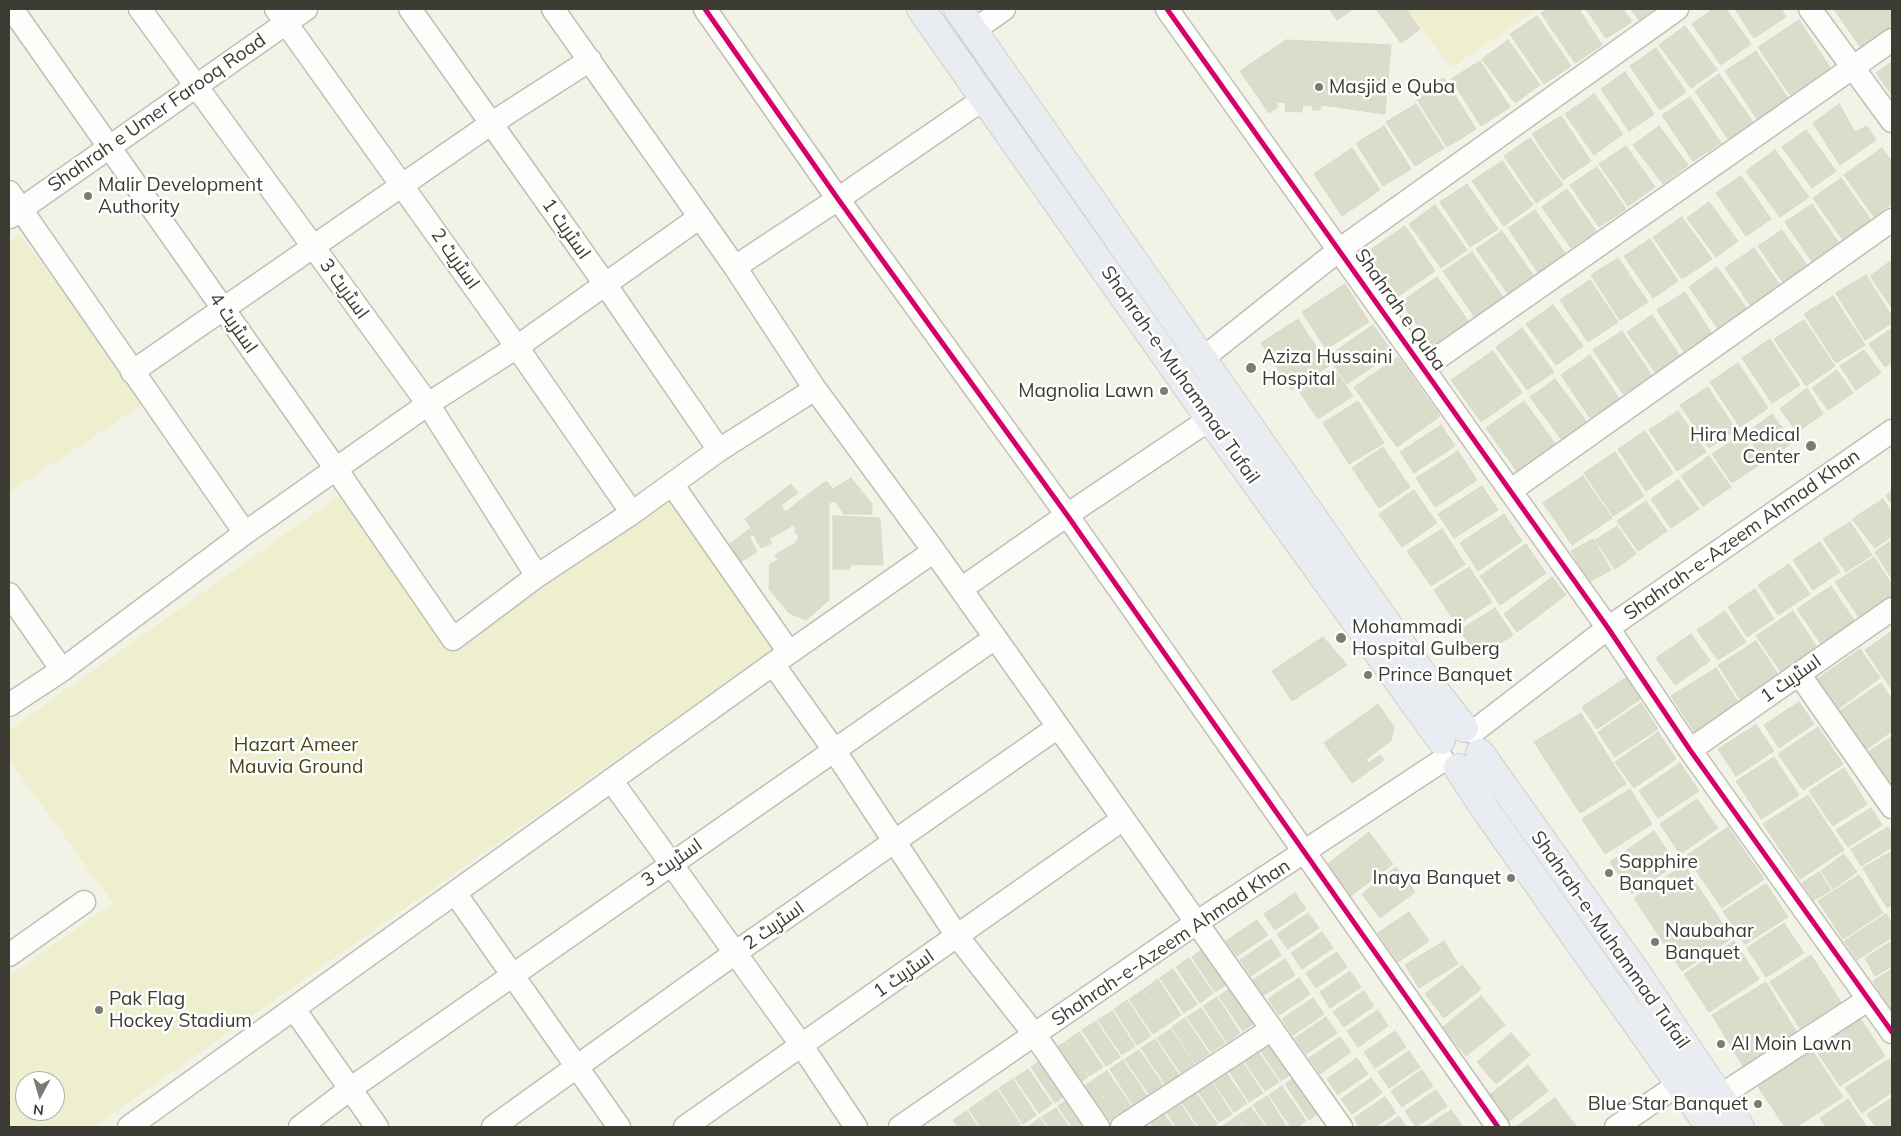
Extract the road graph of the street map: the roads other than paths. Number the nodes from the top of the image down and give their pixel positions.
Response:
1 (12, 9) edge
2 (140, 9) edge
3 (306, 9) edge
4 (410, 9) edge
5 (553, 9) edge
6 (705, 9) edge
7 (921, 9) edge
8 (958, 9) edge
9 (1004, 9) edge
10 (1167, 9) edge
11 (1677, 9) edge
12 (1810, 9) edge
13 (281, 16) edge
14 (973, 31) junction
15 (1892, 40) edge
16 (590, 60) junction
17 (1853, 67) junction
18 (197, 86) junction
19 (985, 98) junction
20 (1892, 121) edge
21 (492, 123) junction
22 (110, 147) junction
23 (402, 185) junction
24 (838, 199) junction
25 (13, 206) edge
26 (700, 217) junction
27 (1892, 220) edge
28 (313, 246) junction
29 (1339, 250) junction
30 (734, 267) junction
31 (605, 284) junction
32 (222, 308) junction
33 (517, 347) junction
34 (1202, 360) junction
35 (1423, 368) junction
36 (132, 372) junction
37 (815, 389) junction
38 (428, 404) junction
39 (1210, 419) junction
40 (1892, 431) edge
41 (719, 450) junction
42 (336, 469) junction
43 (672, 484) junction
44 (1510, 491) junction
45 (632, 513) junction
46 (1067, 515) junction
47 (245, 533) junction
48 (934, 551) junction
49 (537, 576) junction
50 (961, 589) junction
51 (9, 594) edge
52 (1892, 609) edge
53 (1608, 628) junction
54 (995, 638) junction
55 (781, 658) junction
56 (62, 670) junction
57 (1799, 674) junction
58 (9, 705) edge
59 (1058, 726) junction
60 (1460, 747) junction
61 (834, 750) junction
62 (1690, 750) junction
63 (611, 780) junction
64 (1892, 807) edge
65 (1123, 819) junction
66 (894, 842) junction
67 (1304, 853) junction
68 (670, 864) junction
69 (455, 893) junction
70 (84, 902) dead end
71 (1196, 923) junction
72 (957, 936) junction
73 (735, 954) junction
74 (9, 955) edge
75 (513, 974) junction
76 (1868, 999) junction
77 (294, 1008) junction
78 (1272, 1029) junction
79 (1892, 1032) edge
80 (1036, 1035) junction
81 (802, 1046) junction
82 (578, 1066) junction
83 (1679, 1084) junction
84 (350, 1088) junction
85 (1709, 1111) edge
86 (1331, 1124) edge
87 (135, 1125) edge
88 (300, 1127) edge
89 (377, 1127) edge
90 (493, 1127) edge
91 (619, 1127) edge
92 (685, 1127) edge
93 (856, 1127) edge
94 (900, 1127) edge
95 (1098, 1127) edge
96 (1122, 1127) edge
97 (1498, 1127) edge
98 (1616, 1127) edge
99 (1740, 1127) edge

1 - 22 street, اسٹریٹ 4
2 - 18 street, اسٹریٹ 3
3 - 13 street, Shahrah e Umer Farooq Road
4 - 21 street, اسٹریٹ 1
5 - 16 street
6 - 24 street
7 - 19 main road, Shahrah-e-Muhammad Tufail
8 - 14 main road, Shahrah-e-Muhammad Tufail
9 - 14 street
10 - 29 street, Shahrah e Quba
11 - 29 street
12 - 17 street
13 - 18 street, Shahrah e Umer Farooq Road
13 - 23 street, اسٹریٹ 2
14 - 34 main road, Shahrah-e-Muhammad Tufail
15 - 17 street
16 - 21 street
16 - 26 street
17 - 20 street
17 - 35 street
18 - 22 street, Shahrah e Umer Farooq Road
18 - 28 street, اسٹریٹ 3
19 - 24 street
19 - 39 main road, Shahrah-e-Muhammad Tufail
21 - 23 street
21 - 31 street, اسٹریٹ 1
22 - 25 street, Shahrah e Umer Farooq Road
22 - 32 street, اسٹریٹ 4
23 - 28 street
23 - 33 street, اسٹریٹ 2
24 - 30 street
24 - 46 street
25 - 36 street
26 - 30 street
26 - 31 street
27 - 44 street
28 - 32 street
28 - 38 street, اسٹریٹ 3
29 - 34 street
29 - 35 street, Shahrah e Quba
30 - 37 street
31 - 33 street
31 - 41 street, اسٹریٹ 1
32 - 36 street
32 - 42 street, اسٹریٹ 4
33 - 38 street
33 - 45 street, اسٹریٹ 2
34 - 60 main road, Shahrah-e-Muhammad Tufail
35 - 44 street, Shahrah e Quba
36 - 47 street
37 - 41 street
37 - 48 street
38 - 42 street
38 - 49 street, اسٹریٹ 3
39 - 46 street
39 - 60 main road, Shahrah-e-Muhammad Tufail
40 - 53 street, Shahrah-e-Azeem Ahmad Khan
41 - 43 street
42 - 47 street
42 - 49 street, اسٹریٹ 4
43 - 45 street
43 - 55 street
44 - 53 street, Shahrah e Quba
45 - 49 street
46 - 50 street
46 - 67 street
47 - 56 street
48 - 50 street
48 - 55 street
50 - 54 street
51 - 56 street
52 - 57 street, اسٹریٹ 1
53 - 60 street, Shahrah-e-Azeem Ahmad Khan
53 - 62 street, Shahrah e Quba
54 - 59 street
54 - 61 street, اسٹریٹ 3
55 - 61 street
55 - 63 street
56 - 58 street
57 - 62 street, اسٹریٹ 1
57 - 64 street
59 - 65 street
59 - 66 street, اسٹریٹ 2
60 - 67 street, Shahrah-e-Azeem Ahmad Khan
60 - 83 main road, Shahrah-e-Muhammad Tufail
60 - 85 main road, Shahrah-e-Muhammad Tufail
61 - 66 street
61 - 68 street, اسٹریٹ 3
62 - 76 street, Shahrah e Quba
63 - 68 street
63 - 69 street
65 - 71 street
65 - 72 street, اسٹریٹ 1
66 - 72 street
66 - 73 street, اسٹریٹ 2
67 - 71 street, Shahrah-e-Azeem Ahmad Khan
67 - 97 street
68 - 73 street
68 - 75 street, اسٹریٹ 3
69 - 75 street
69 - 77 street
70 - 74 street
71 - 78 street
71 - 80 street, Shahrah-e-Azeem Ahmad Khan
72 - 80 street
72 - 81 street, اسٹریٹ 1
73 - 81 street
73 - 82 street, اسٹریٹ 2
75 - 82 street
75 - 84 street, اسٹریٹ 3
76 - 79 street, Shahrah e Quba
76 - 85 street
77 - 84 street
77 - 87 street
78 - 86 street
78 - 96 street
80 - 94 street, Shahrah-e-Azeem Ahmad Khan
80 - 95 street
81 - 92 street, اسٹریٹ 1
81 - 93 street
82 - 90 street, اسٹریٹ 2
82 - 91 street
83 - 85 main road, Shahrah-e-Muhammad Tufail
83 - 98 street
84 - 88 street, اسٹریٹ 3
84 - 89 street
85 - 99 main road, Shahrah-e-Muhammad Tufail

